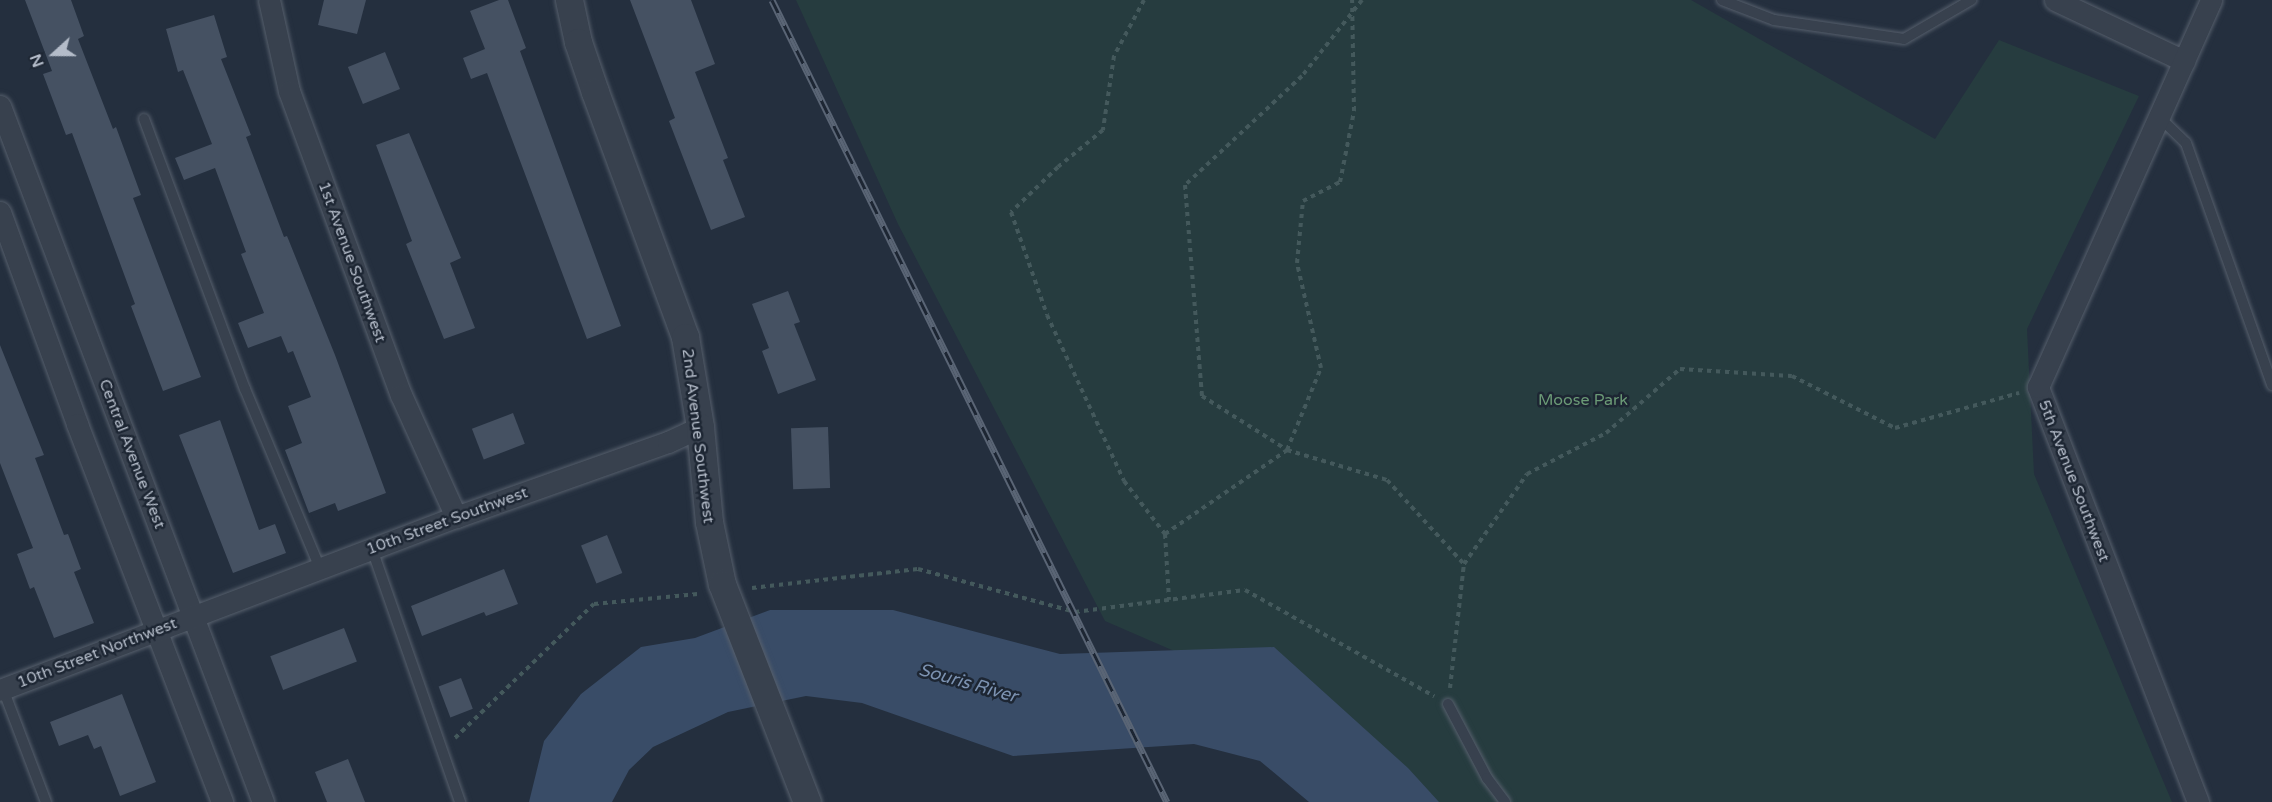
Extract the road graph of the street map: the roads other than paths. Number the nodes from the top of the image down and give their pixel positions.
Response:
1 (269, 0) edge
2 (569, 0) edge
3 (1722, 0) edge
4 (1971, 0) edge
5 (2055, 0) edge
6 (2211, 0) edge
7 (2184, 61) junction
8 (0, 106) edge
9 (2159, 117) junction
10 (144, 119) dead end
11 (0, 212) edge
12 (2272, 386) edge
13 (700, 427) junction
14 (456, 517) junction
15 (372, 549) junction
16 (320, 568) junction
17 (194, 616) junction
18 (158, 630) junction
19 (1, 689) edge
20 (1448, 704) road end
21 (46, 802) edge
22 (222, 802) edge
23 (263, 802) edge
24 (460, 802) edge
25 (807, 802) edge
26 (1505, 802) edge
27 (2198, 802) edge

1 - 14 street, 1st Avenue Southwest
2 - 13 street, 2nd Avenue Southwest
3 - 4 lane
5 - 7 street
6 - 7 street, 5th Avenue Southwest
7 - 9 street, 5th Avenue Southwest
8 - 17 street, Central Avenue West
9 - 12 lane
9 - 27 street, 5th Avenue Southwest
10 - 16 lane
11 - 18 street
13 - 14 street, 10th Street Southwest
13 - 25 street, 2nd Avenue Southwest
14 - 15 street, 10th Street Southwest
15 - 16 street, 10th Street Southwest
15 - 24 lane
16 - 17 street, 10th Street Southwest
17 - 18 street, 10th Street Northwest
17 - 23 street, Central Avenue West
18 - 19 street, 10th Street Northwest
18 - 22 street
19 - 21 lane
20 - 26 lane

